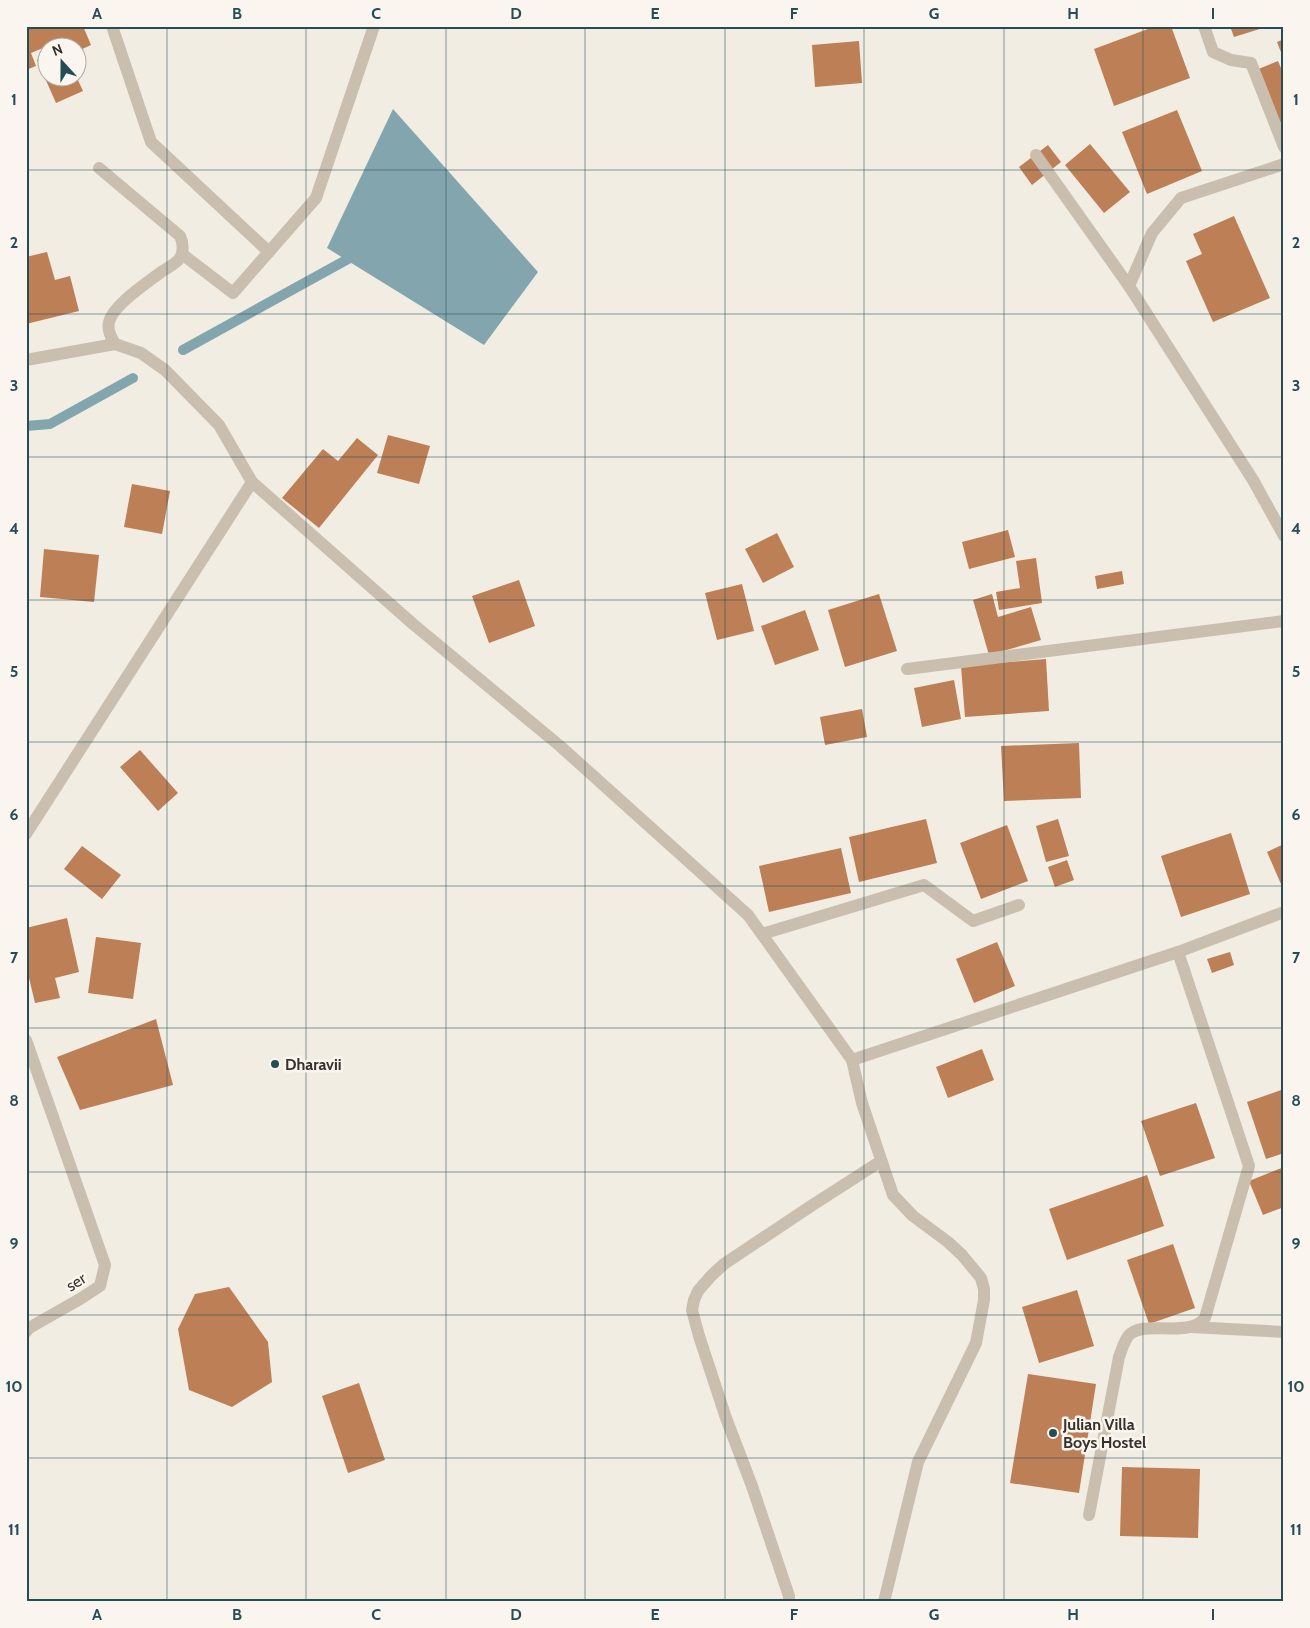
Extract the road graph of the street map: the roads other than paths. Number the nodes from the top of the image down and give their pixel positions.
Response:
1 (112, 26) edge
2 (374, 26) edge
3 (1204, 26) edge
4 (1284, 147) edge
5 (1036, 155) dead end
6 (1284, 164) edge
7 (99, 168) dead end
8 (269, 252) junction
9 (182, 254) junction
10 (1129, 286) junction
11 (115, 344) junction
12 (26, 360) edge
13 (252, 482) junction
14 (1284, 536) edge
15 (1284, 622) edge
16 (907, 669) dead end
17 (26, 834) edge
18 (1020, 905) dead end
19 (1284, 912) edge
20 (762, 934) junction
21 (1178, 952) junction
22 (26, 1040) edge
23 (852, 1060) junction
24 (882, 1161) junction
25 (1191, 1328) junction
26 (26, 1332) edge
27 (1284, 1332) edge
28 (1090, 1515) dead end
29 (789, 1602) edge
30 (884, 1602) edge

1 - 8 street
2 - 8 street
3 - 4 street
5 - 10 street
6 - 10 street
7 - 9 street
8 - 9 street
9 - 11 street
10 - 14 street
11 - 12 street
11 - 13 street
13 - 17 street
13 - 20 street
15 - 16 street
18 - 20 street
19 - 21 street
20 - 23 street
21 - 23 street
21 - 25 street
22 - 26 street, ser
23 - 24 street
24 - 29 street
24 - 30 street
25 - 27 street
25 - 28 street

